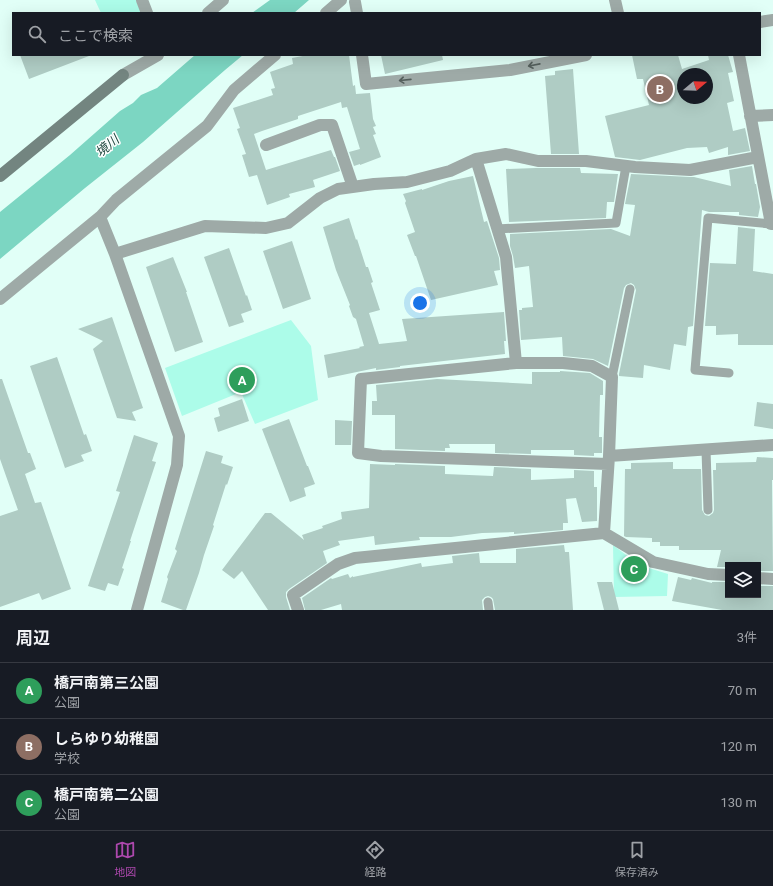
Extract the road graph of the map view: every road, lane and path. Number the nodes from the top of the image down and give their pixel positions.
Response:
1 (142, 0) edge
2 (223, 0) edge
3 (341, 0) edge
4 (615, 0) edge
5 (147, 12) edge
6 (209, 12) edge
7 (327, 12) edge
8 (618, 12) edge
9 (773, 20) edge
10 (761, 22) edge
11 (156, 56) edge
12 (274, 56) edge
13 (362, 56) edge
14 (581, 56) edge
15 (739, 56) edge
16 (773, 115) edge
17 (750, 116) junction
18 (266, 145) dead end
19 (758, 157) junction
20 (476, 159) junction
21 (626, 166) junction
22 (0, 176) edge
23 (353, 187) junction
24 (100, 216) junction
25 (772, 224) edge
26 (497, 230) junction
27 (115, 254) junction
28 (630, 289) dead end
29 (0, 299) edge
30 (516, 363) junction
31 (729, 373) dead end
32 (612, 377) junction
33 (773, 445) edge
34 (706, 450) junction
35 (609, 460) junction
36 (708, 510) dead end
37 (604, 533) junction
38 (725, 576) edge
39 (761, 578) edge
40 (773, 580) edge
41 (137, 610) edge
42 (298, 610) edge

1 - 5 street
2 - 6 street
3 - 7 street
4 - 8 street
9 - 10 street
11 - 22 street
12 - 24 street
14 -> 13 street
15 - 17 street
16 - 17 street
17 - 19 street
18 - 23 street
19 - 21 street
19 - 25 street
20 - 21 street
20 - 23 street
20 - 26 street
21 - 26 lane
23 - 27 street
24 - 27 street
24 - 29 street
25 - 31 lane
26 - 30 street
27 - 41 street
28 - 32 lane
30 - 32 street
30 - 35 street
32 - 35 street
33 - 34 street
34 - 35 street
34 - 36 lane
35 - 37 street
37 - 38 street
37 - 42 street
39 - 40 street

